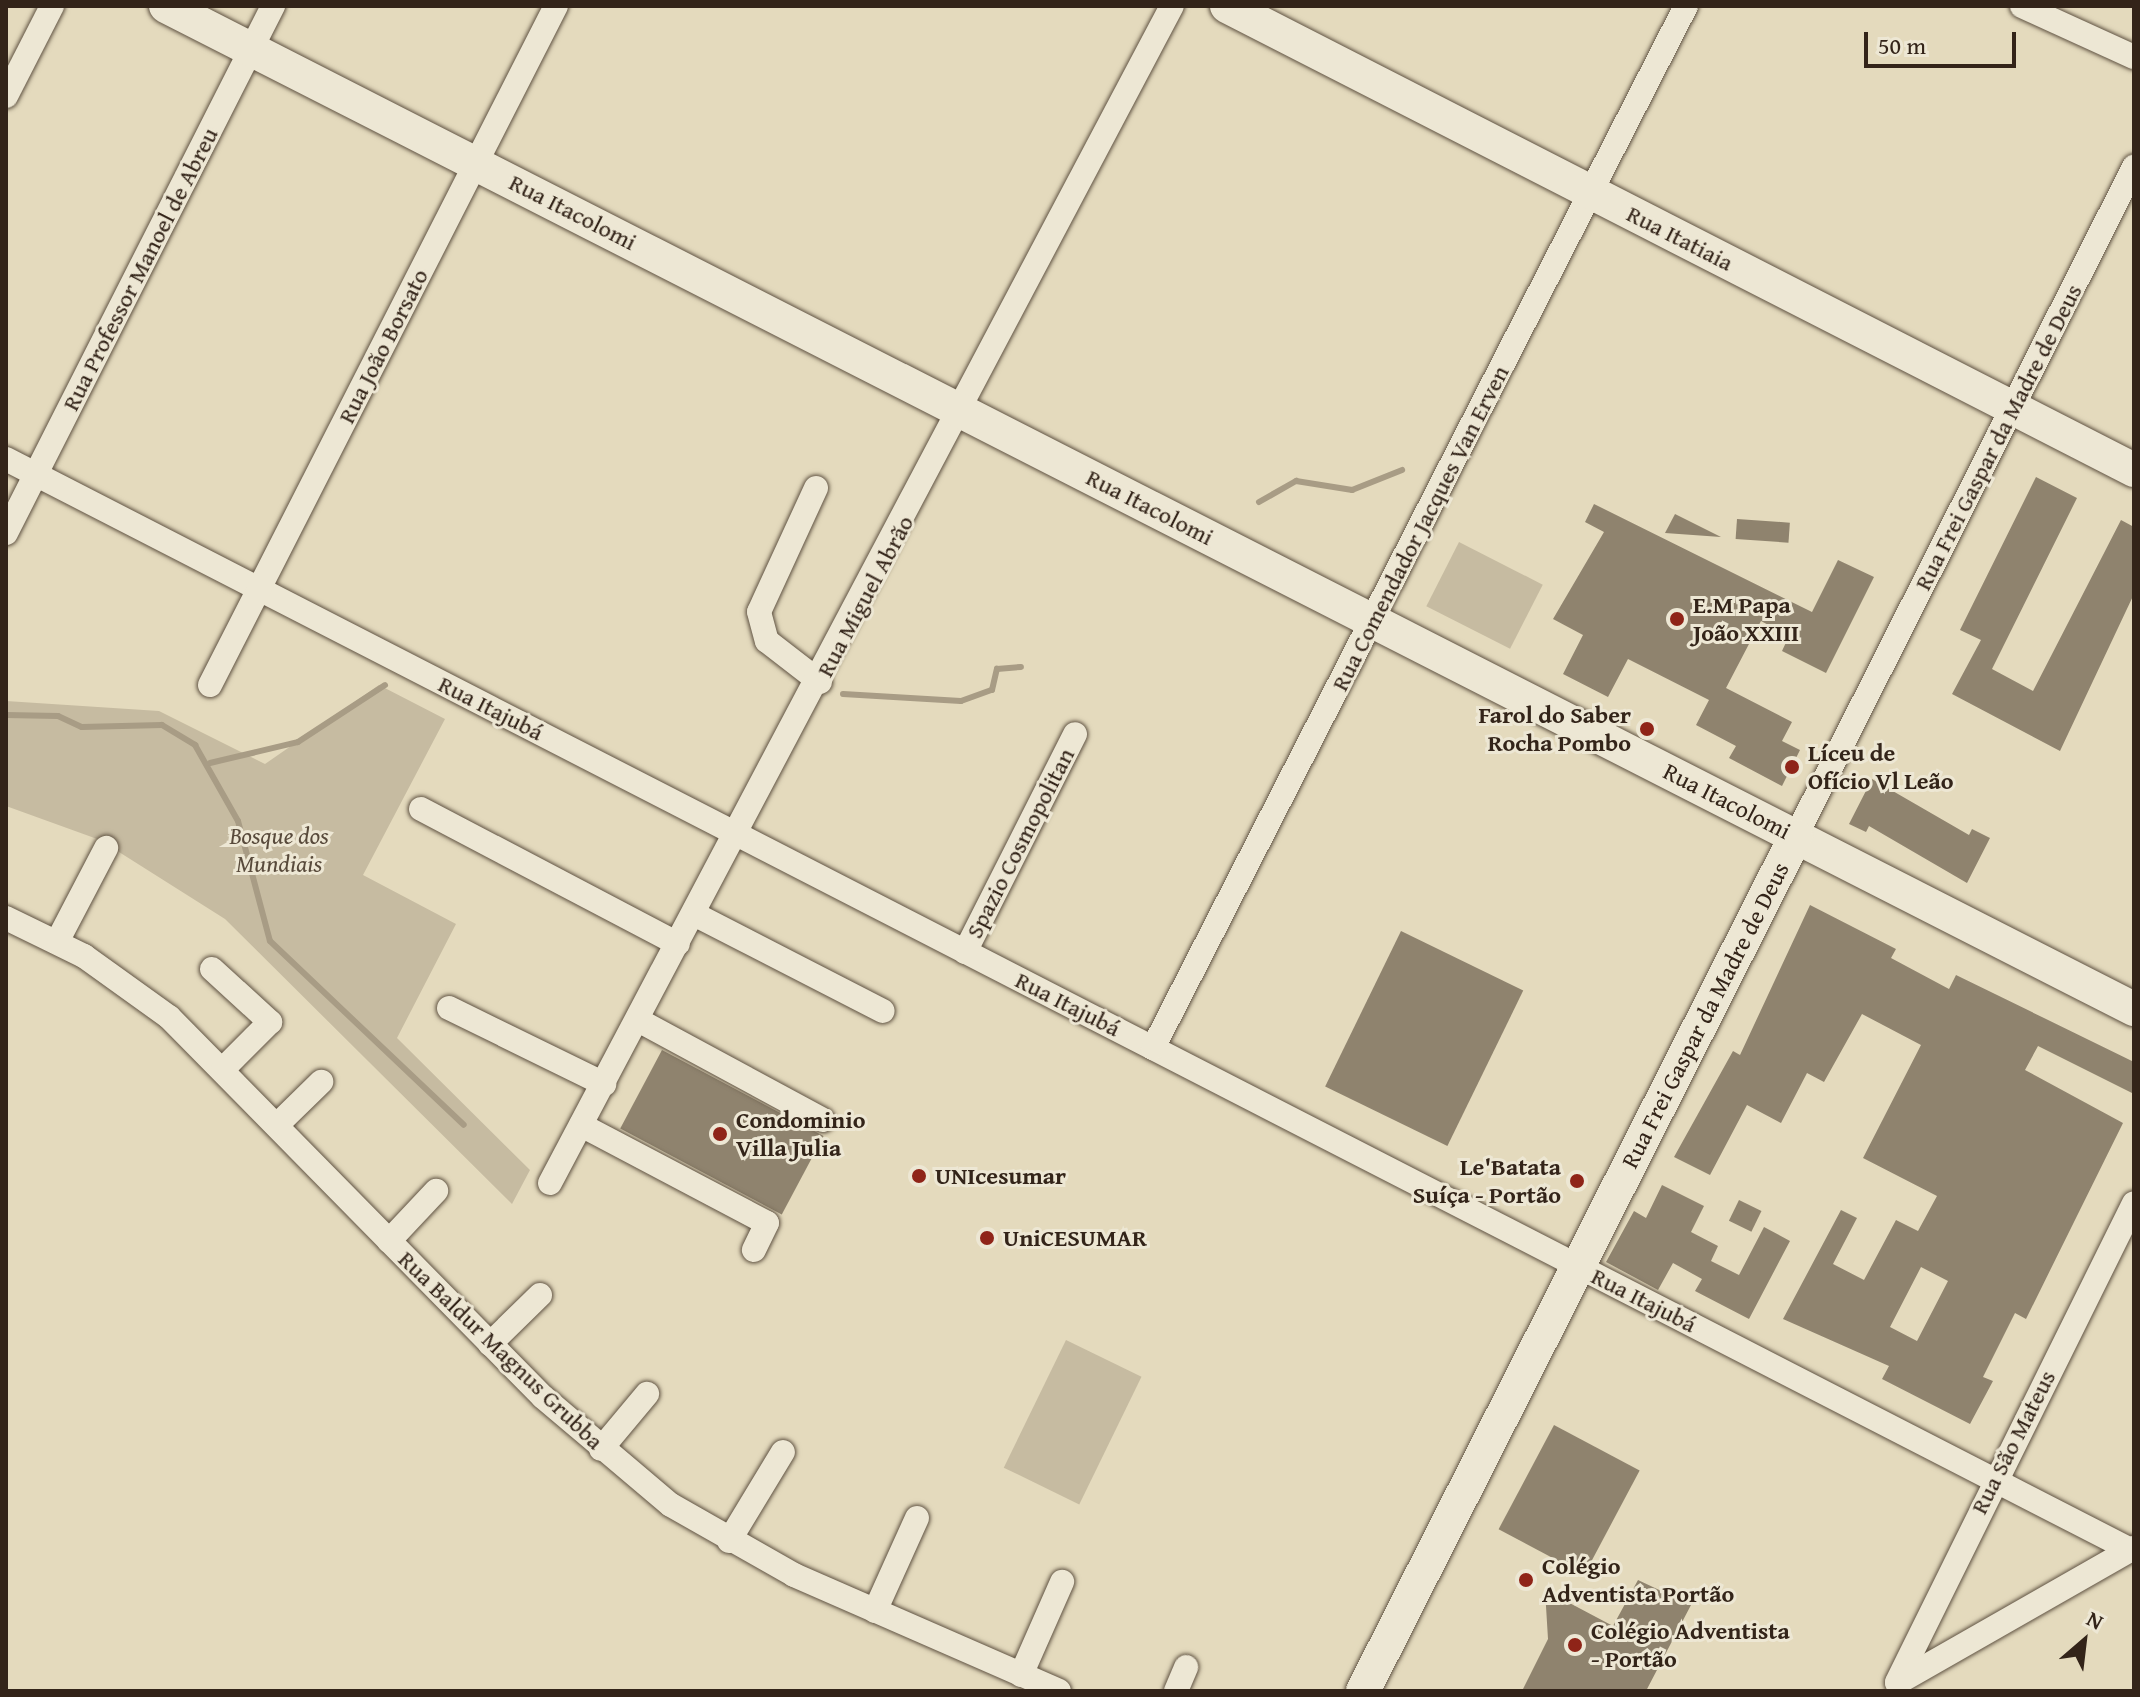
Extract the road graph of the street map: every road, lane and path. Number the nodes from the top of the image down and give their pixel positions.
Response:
1 (52, 6) edge
2 (166, 6) edge
3 (273, 6) edge
4 (556, 6) edge
5 (1172, 6) edge
6 (1227, 6) edge
7 (1686, 6) edge
8 (2022, 6) edge
9 (252, 48) junction
10 (2134, 57) edge
11 (6, 96) edge
12 (477, 163) junction
13 (2134, 167) edge
14 (1591, 192) junction
15 (2013, 407) junction
16 (961, 410) junction
17 (6, 459) edge
18 (2134, 470) edge
19 (36, 475) junction
20 (816, 488) dead end
21 (6, 533) edge
22 (259, 589) junction
23 (1372, 620) junction
24 (820, 682) junction
25 (210, 685) dead end
26 (1075, 734) dead end
27 (421, 809) dead end
28 (737, 834) junction
29 (1796, 836) junction
30 (106, 848) dead end
31 (694, 914) junction
32 (6, 918) edge
33 (58, 940) junction
34 (678, 944) junction
35 (965, 952) junction
36 (212, 969) dead end
37 (449, 1008) dead end
38 (2134, 1009) edge
39 (883, 1011) dead end
40 (638, 1020) junction
41 (1153, 1048) junction
42 (223, 1069) junction
43 (321, 1082) dead end
44 (604, 1084) junction
45 (823, 1120) dead end
46 (277, 1125) junction
47 (581, 1125) junction
48 (550, 1183) dead end
49 (436, 1191) dead end
50 (2134, 1203) edge
51 (389, 1241) junction
52 (754, 1250) dead end
53 (1578, 1266) junction
54 (540, 1295) dead end
55 (490, 1344) junction
56 (647, 1394) dead end
57 (601, 1449) junction
58 (783, 1452) dead end
59 (1993, 1480) junction
60 (917, 1518) dead end
61 (729, 1541) junction
62 (2132, 1549) edge
63 (1062, 1582) dead end
64 (875, 1611) junction
65 (1186, 1667) dead end
66 (1021, 1675) junction
67 (1891, 1687) edge
68 (1059, 1691) edge
69 (1176, 1691) edge
70 (1363, 1691) edge

1 - 11 street
2 - 9 main road, Rua Itacolomi
3 - 9 street, Rua Professor Manoel de Abreu
4 - 12 street, Rua João Borsato
5 - 16 street, Rua Miguel Abrão
6 - 14 main road, Rua Itatiaia
7 - 14 street, Rua Comendador Jacques Van Erven
8 - 10 street
9 - 12 main road, Rua Itacolomi
9 - 19 street, Rua Professor Manoel de Abreu
12 - 16 main road, Rua Itacolomi
12 - 22 street, Rua João Borsato
13 - 15 street, Rua Frei Gaspar da Madre de Deus
14 - 15 main road, Rua Itatiaia
14 - 23 street, Rua Comendador Jacques Van Erven
15 - 18 main road, Rua Itatiaia
15 - 29 street, Rua Frei Gaspar da Madre de Deus
16 - 23 main road, Rua Itacolomi
16 - 24 street, Rua Miguel Abrão
17 - 19 street, Rua Itajubá
19 - 21 street, Rua Professor Manoel de Abreu
19 - 22 street, Rua Itajubá
20 - 24 street
22 - 25 street, Rua João Borsato
22 - 28 street, Rua Itajubá
23 - 29 main road, Rua Itacolomi
23 - 41 street, Rua Comendador Jacques Van Erven
24 - 28 street, Rua Miguel Abrão
26 - 35 street, Spazio Cosmopolitan
27 - 34 street
28 - 31 street, Rua Miguel Abrão
28 - 35 street, Rua Itajubá
29 - 38 main road, Rua Itacolomi
29 - 53 main road, Rua Frei Gaspar da Madre de Deus
30 - 33 street
31 - 34 street, Rua Miguel Abrão
31 - 39 street
32 - 33 street, Rua Baldur Magnus Grubba
33 - 42 street, Rua Baldur Magnus Grubba
34 - 40 street, Rua Miguel Abrão
35 - 41 street, Rua Itajubá
36 - 42 street
37 - 44 street
40 - 44 street, Rua Miguel Abrão
40 - 45 street
41 - 53 street, Rua Itajubá
42 - 46 street, Rua Baldur Magnus Grubba
43 - 46 street
44 - 47 street, Rua Miguel Abrão
46 - 51 street, Rua Baldur Magnus Grubba
47 - 48 street, Rua Miguel Abrão
47 - 52 street
49 - 51 street
50 - 59 street, Rua São Mateus
51 - 55 street, Rua Baldur Magnus Grubba
53 - 59 street, Rua Itajubá
53 - 70 main road, Rua Frei Gaspar da Madre de Deus
54 - 55 street
55 - 57 street, Rua Baldur Magnus Grubba
56 - 57 street
57 - 61 street, Rua Baldur Magnus Grubba
58 - 61 street
59 - 62 street, Rua Itajubá
59 - 67 street, Rua São Mateus
60 - 64 street
61 - 64 street, Rua Baldur Magnus Grubba
62 - 67 street
63 - 66 street
64 - 66 street, Rua Baldur Magnus Grubba
65 - 69 street
66 - 68 street, Rua Baldur Magnus Grubba

